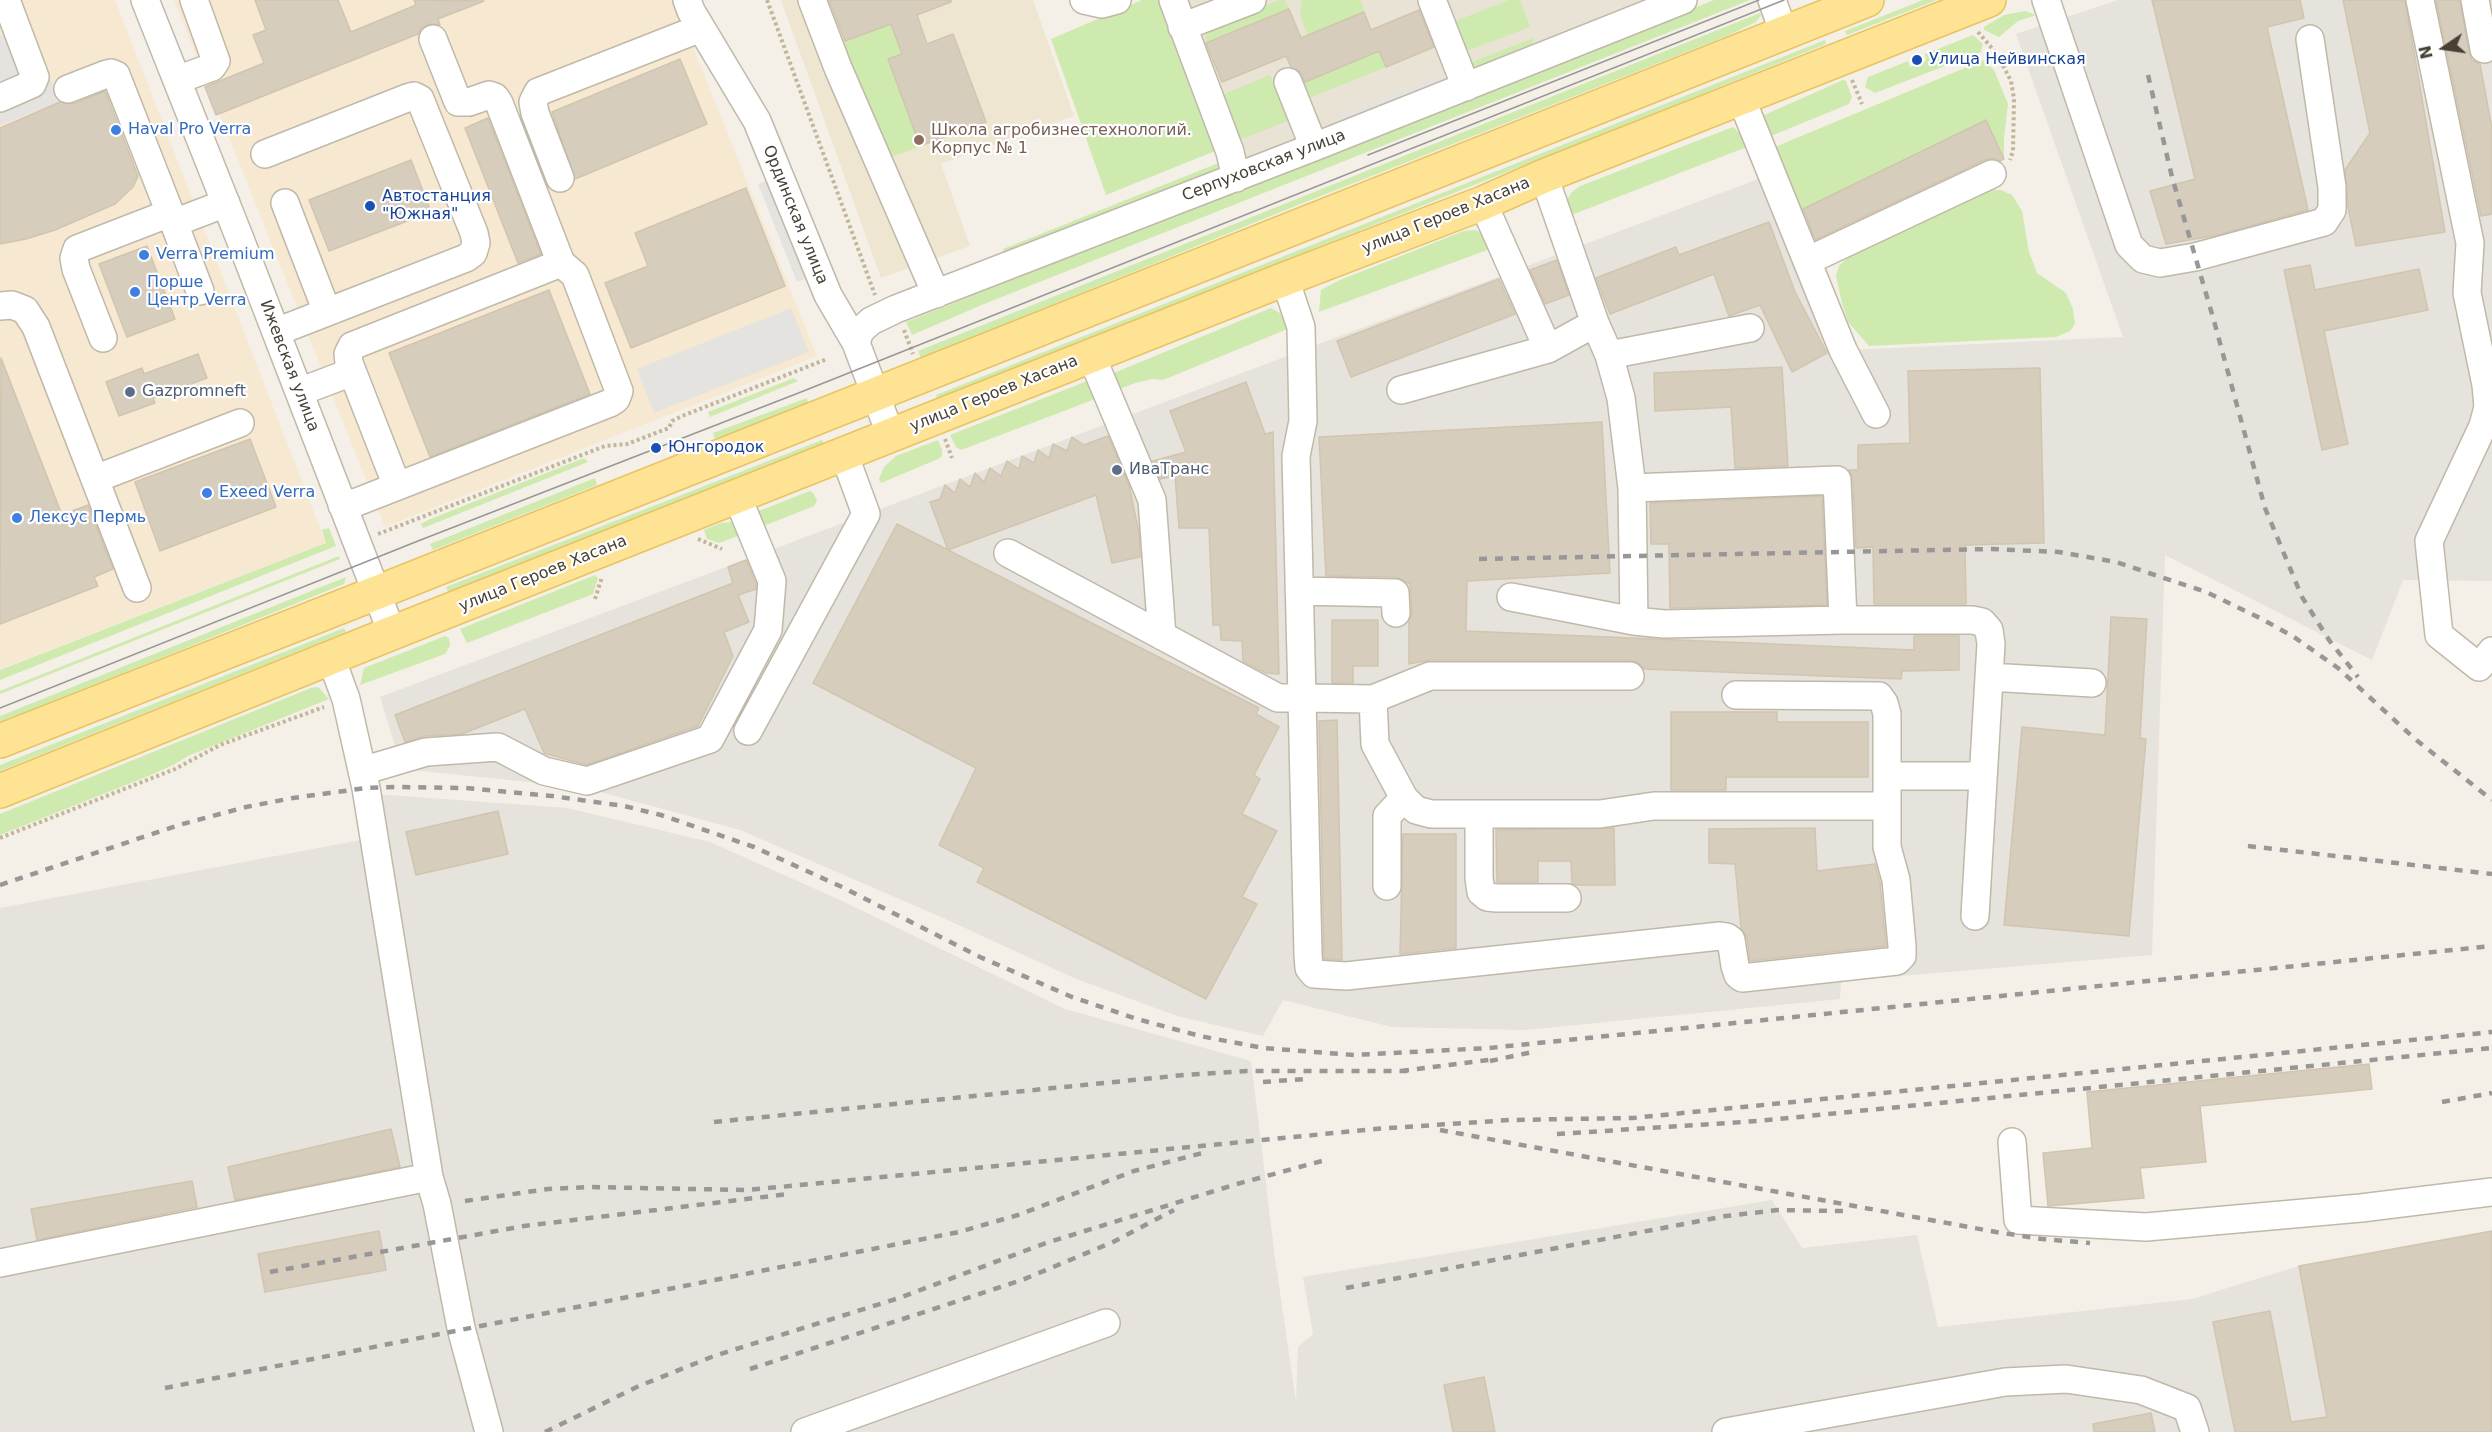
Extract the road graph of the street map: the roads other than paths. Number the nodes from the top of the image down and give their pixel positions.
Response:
1 (6, 0) edge
2 (194, 0) edge
3 (687, 0) edge
4 (812, 0) edge
5 (1084, 0) edge
6 (1117, 0) edge
7 (1173, 0) edge
8 (1252, 0) edge
9 (1432, 0) edge
10 (1683, 0) edge
11 (1772, 0) edge
12 (1867, 0) edge
13 (1989, 0) edge
14 (2046, 0) edge
15 (2420, 0) edge
16 (2475, 0) edge
17 (152, 2) edge
18 (1182, 27) junction
19 (701, 28) junction
20 (1784, 33) junction
21 (433, 39) dead end
22 (2310, 39) dead end
23 (2484, 49) dead end
24 (177, 80) junction
25 (1288, 82) dead end
26 (1466, 87) junction
27 (68, 89) dead end
28 (0, 98) edge
29 (1741, 98) junction
30 (1314, 147) junction
31 (265, 153) dead end
32 (1992, 174) road end
33 (1544, 176) junction
34 (560, 178) dead end
35 (1236, 178) junction
36 (226, 203) junction
37 (285, 203) dead end
38 (1483, 203) junction
39 (172, 218) junction
40 (1807, 261) junction
41 (561, 263) junction
42 (1285, 279) junction
43 (200, 291) dead end
44 (936, 294) junction
45 (0, 306) edge
46 (327, 312) junction
47 (1595, 323) junction
48 (1750, 328) dead end
49 (276, 332) junction
50 (103, 338) dead end
51 (856, 343) junction
52 (1548, 349) junction
53 (1609, 355) junction
54 (1091, 356) junction
55 (352, 372) junction
56 (1401, 390) dead end
57 (299, 392) junction
58 (876, 395) junction
59 (1876, 414) dead end
60 (240, 423) dead end
61 (891, 436) junction
62 (844, 454) junction
63 (94, 479) junction
64 (397, 486) junction
65 (1632, 488) junction
66 (737, 496) junction
67 (342, 505) junction
68 (1008, 553) dead end
69 (137, 588) dead end
70 (1299, 591) junction
71 (376, 593) junction
72 (1511, 597) dead end
73 (1396, 613) dead end
74 (1843, 620) junction
75 (1634, 621) junction
76 (392, 633) junction
77 (1162, 636) junction
78 (331, 658) junction
79 (2488, 665) edge
80 (1630, 676) dead end
81 (1989, 677) junction
82 (2092, 683) dead end
83 (1736, 695) dead end
84 (1302, 698) junction
85 (1373, 699) junction
86 (748, 731) dead end
87 (0, 741) edge
88 (362, 771) junction
89 (1887, 776) junction
90 (1983, 776) junction
91 (0, 791) edge
92 (1404, 798) junction
93 (1887, 806) junction
94 (1479, 814) junction
95 (1387, 886) dead end
96 (1566, 898) dead end
97 (1975, 916) dead end
98 (2012, 1142) dead end
99 (429, 1177) junction
100 (2492, 1192) edge
101 (0, 1263) edge
102 (1106, 1323) dead end
103 (489, 1432) edge
104 (805, 1432) edge
105 (1726, 1432) edge
106 (2195, 1432) edge

1 - 28 street
2 - 24 street
3 - 19 street, Ординская улица
4 - 44 street
5 - 6 street
7 - 18 street
8 - 18 street
9 - 26 street
10 - 26 street, Серпуховская улица
11 - 20 street
12 - 20 main road
13 - 29 main road, улица Героев Хасана
14 - 22 street
15 - 79 street
16 - 23 street
17 - 24 street, Ижевская улица
18 - 35 street
19 - 34 street
19 - 51 street, Ординская улица
20 - 58 main road
21 - 41 street
24 - 36 street, Ижевская улица
25 - 30 street
26 - 30 street, Серпуховская улица
27 - 39 street
29 - 33 main road, улица Героев Хасана
29 - 40 street
30 - 35 street, Серпуховская улица
31 - 46 street
32 - 40 street
33 - 38 main road, улица Героев Хасана
33 - 47 street
35 - 44 street, Серпуховская улица
36 - 39 street
36 - 49 street, Ижевская улица
37 - 46 street
38 - 42 main road, улица Героев Хасана
38 - 52 street
39 - 43 street
39 - 50 street
40 - 59 street
41 - 55 street
41 - 64 street
42 - 54 main road, улица Героев Хасана
42 - 70 street
44 - 51 street, Серпуховская улица
45 - 63 street
46 - 49 street
47 - 52 street
47 - 53 street
48 - 53 street
49 - 57 street, Ижевская улица
51 - 58 street, Ординская улица
52 - 56 street
53 - 65 street
54 - 61 main road, улица Героев Хасана
54 - 77 street
55 - 57 street
55 - 64 street
57 - 67 street, Ижевская улица
58 - 61 street, Ординская улица
58 - 71 main road
60 - 63 street
61 - 62 main road, улица Героев Хасана
62 - 66 main road, улица Героев Хасана
62 - 86 street
63 - 69 street
64 - 67 street
65 - 74 street
65 - 75 street
66 - 76 main road, улица Героев Хасана
66 - 88 street
67 - 71 street, Ижевская улица
68 - 77 street
70 - 73 street
70 - 84 street
71 - 76 street, Ижевская улица
71 - 87 main road
72 - 75 street
74 - 75 street
74 - 81 street
76 - 78 main road, улица Героев Хасана
77 - 84 street
78 - 88 street
78 - 91 main road, улица Героев Хасана
80 - 85 street
81 - 82 street
81 - 90 street
83 - 89 street
84 - 85 street
84 - 93 street
85 - 92 street
88 - 99 street
89 - 90 street
89 - 93 street
90 - 97 street
92 - 94 street
92 - 95 street
93 - 94 street
94 - 96 street
98 - 100 street
99 - 101 street
99 - 103 street
102 - 104 street
105 - 106 street

